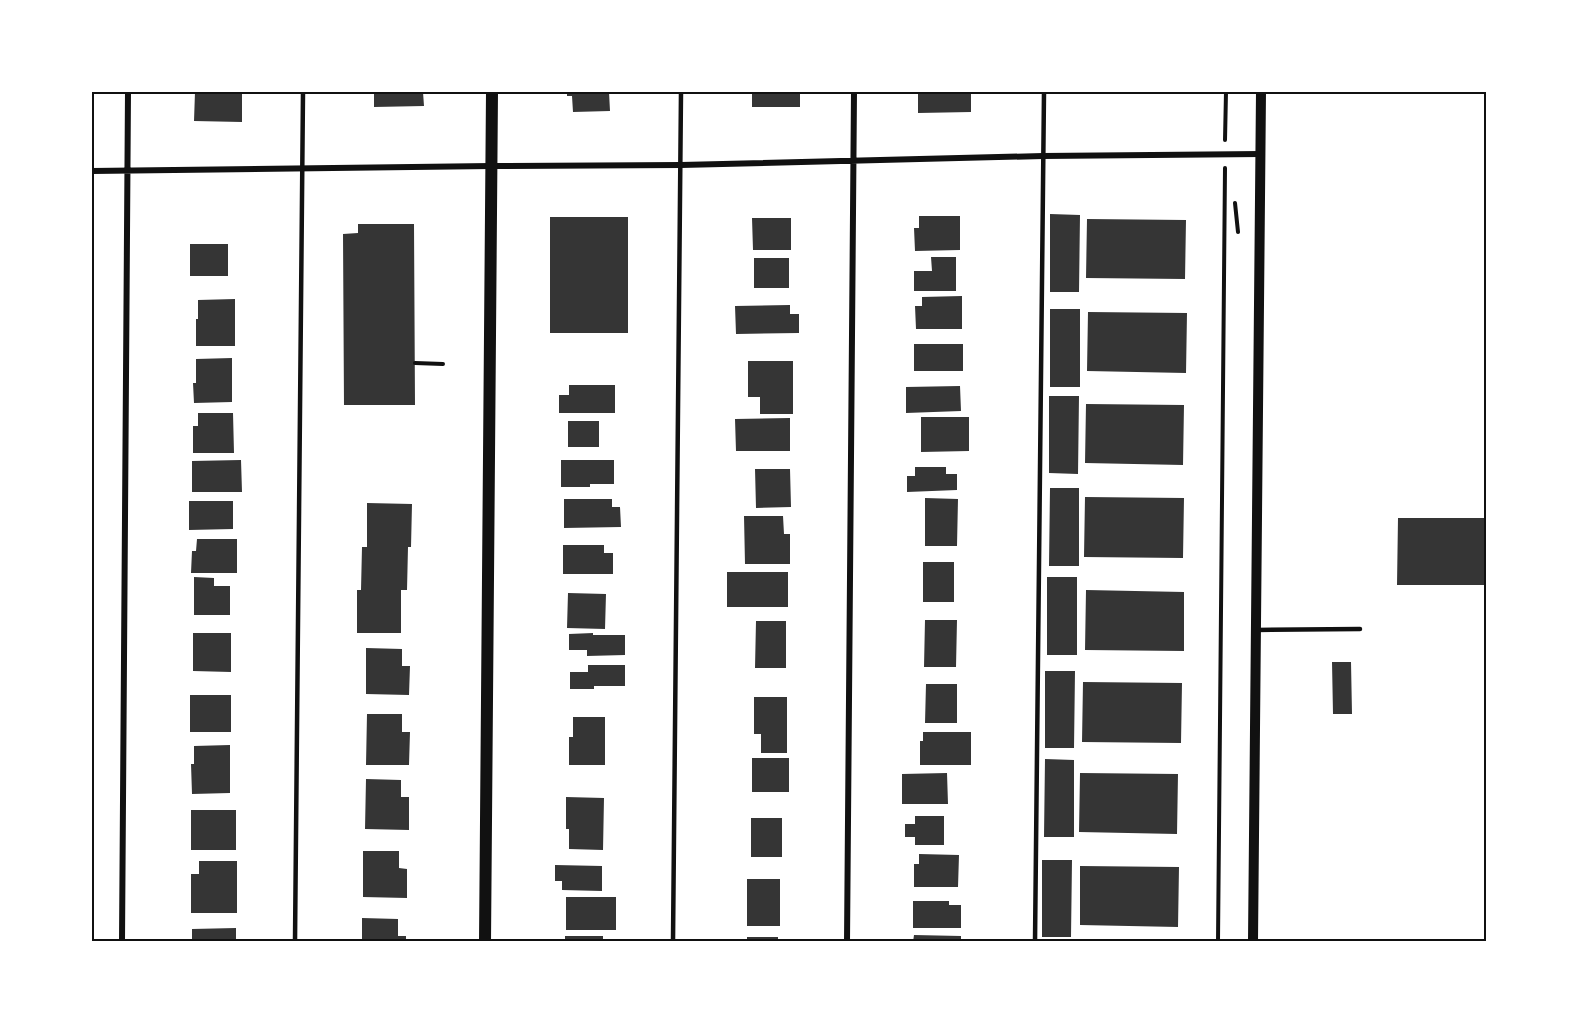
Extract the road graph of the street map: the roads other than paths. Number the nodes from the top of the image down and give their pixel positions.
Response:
1 (128, 92) edge
2 (303, 92) edge
3 (492, 92) edge
4 (681, 92) edge
5 (854, 92) edge
6 (1044, 92) edge
7 (1262, 92) edge
8 (1261, 154) junction
9 (1043, 156) junction
10 (853, 160) junction
11 (681, 165) junction
12 (491, 166) junction
13 (302, 168) junction
14 (92, 171) edge
15 (127, 171) junction
16 (1360, 629) dead end
17 (1256, 630) junction
18 (122, 942) edge
19 (295, 942) edge
20 (485, 942) edge
21 (673, 942) edge
22 (847, 942) edge
23 (1035, 942) edge
24 (1253, 942) edge

1 - 15 street
2 - 13 lane
3 - 12 main road
4 - 11 lane
5 - 10 street
6 - 9 lane
7 - 8 street
8 - 9 street
8 - 17 street
9 - 10 street
9 - 23 lane
10 - 11 street
10 - 22 street
11 - 12 street
11 - 21 lane
12 - 13 street
12 - 20 main road
13 - 15 street
13 - 19 lane
14 - 15 street
15 - 18 street
16 - 17 lane
17 - 24 street

